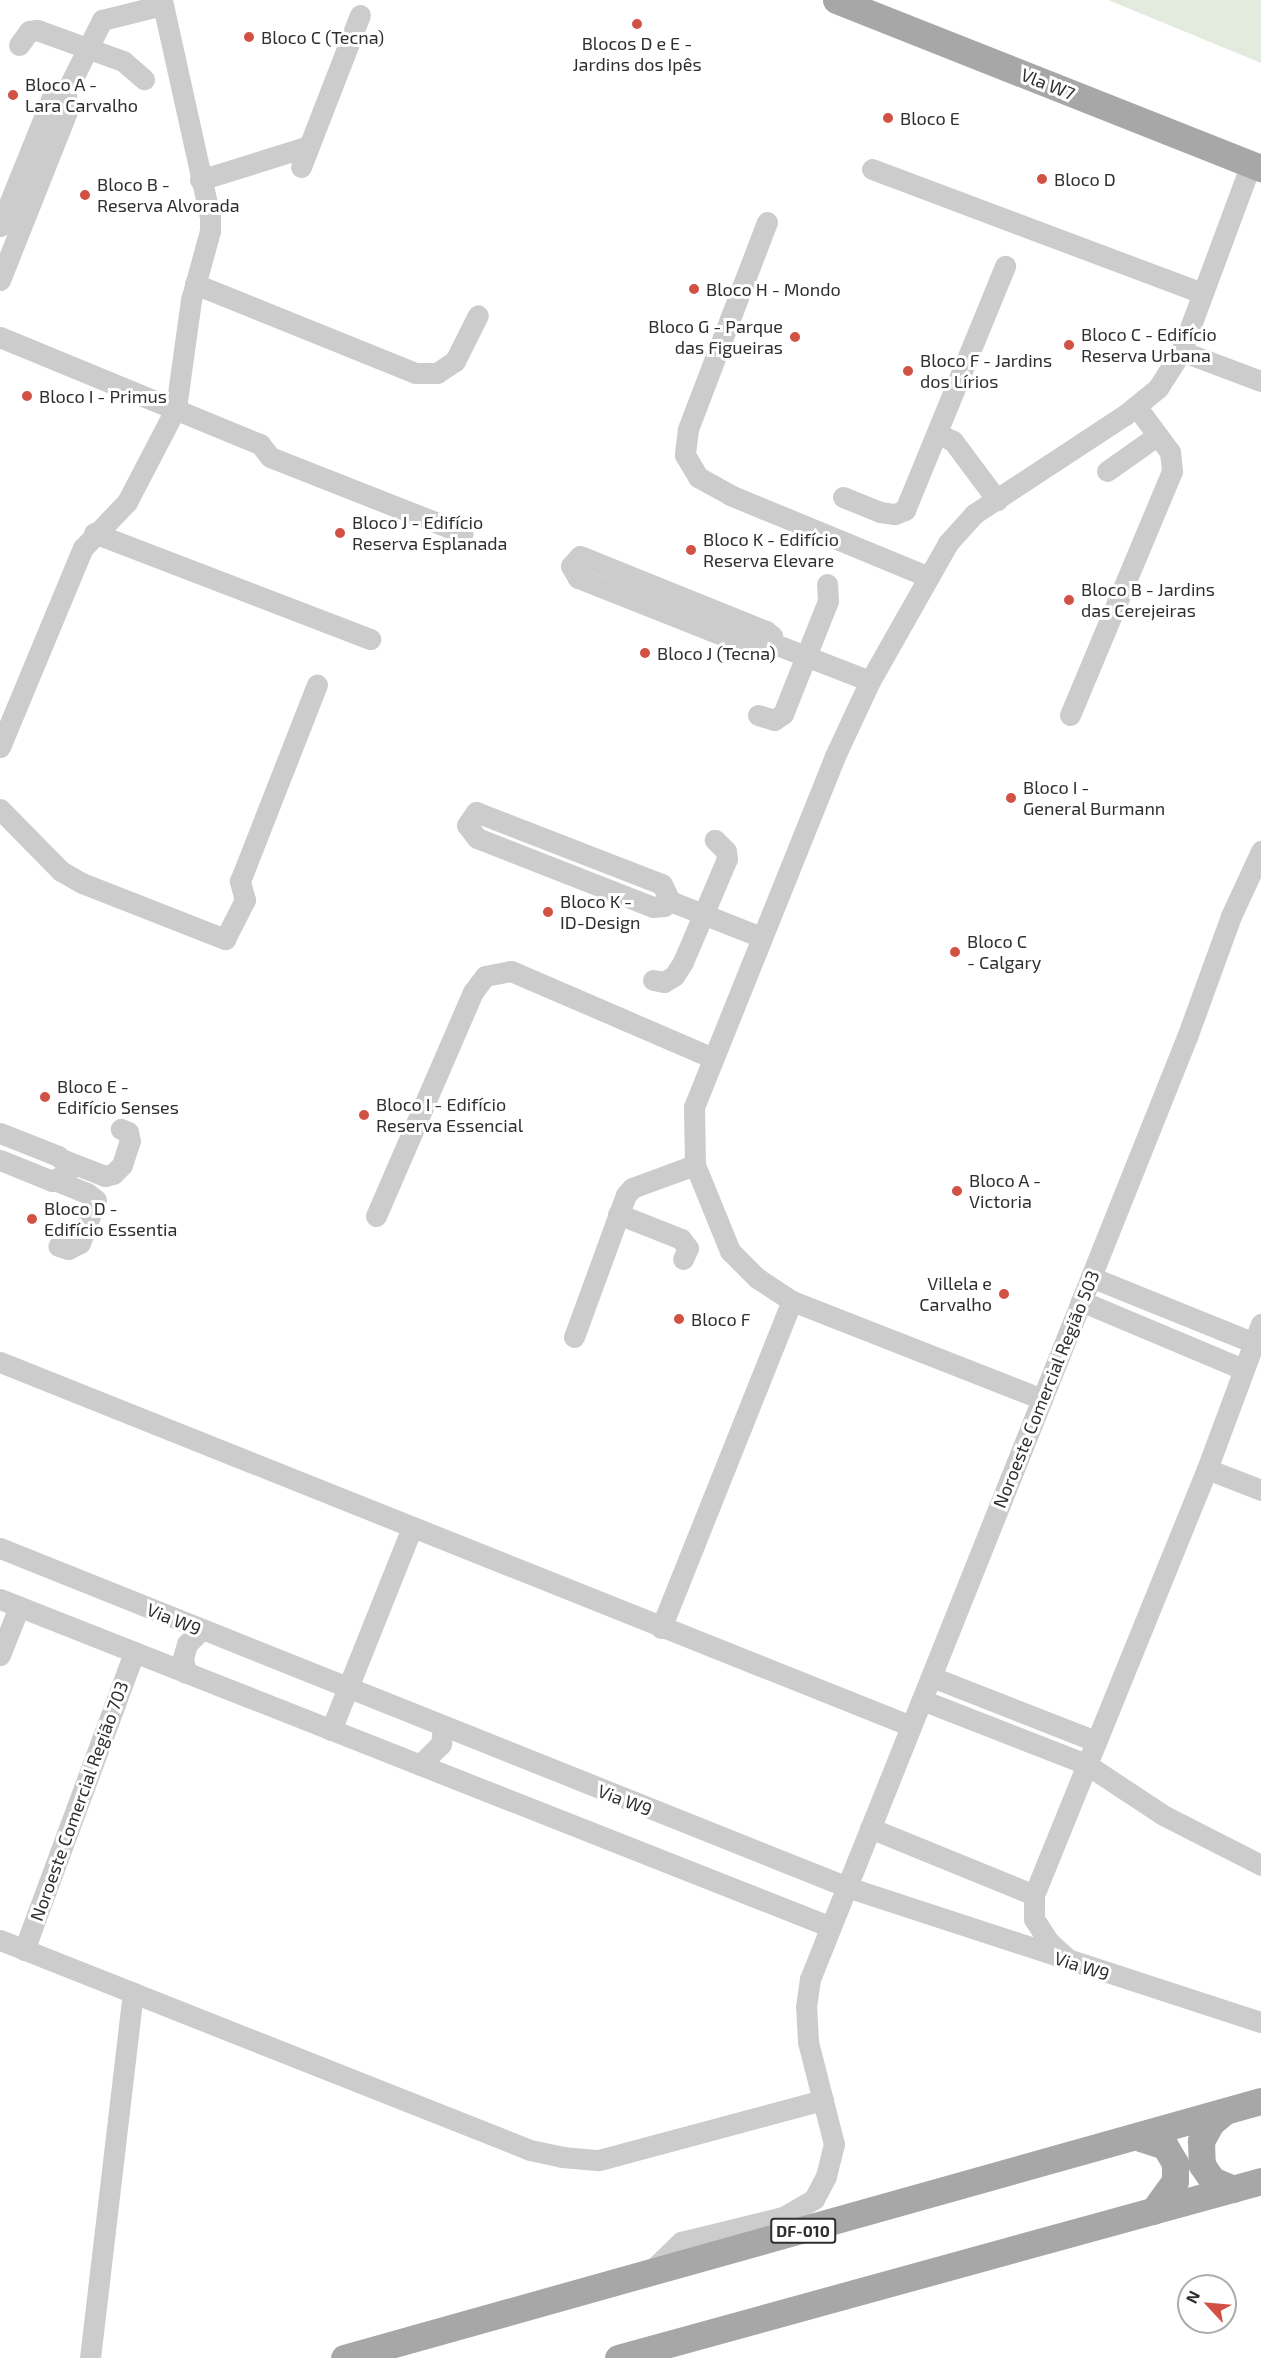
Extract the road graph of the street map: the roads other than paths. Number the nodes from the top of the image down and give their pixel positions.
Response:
1 (836, 0) edge
2 (162, 2) edge
3 (360, 15) dead end
4 (19, 45) dead end
5 (86, 49) junction
6 (144, 78) dead end
7 (65, 94) junction
8 (309, 146) junction
9 (1256, 166) edge
10 (301, 167) dead end
11 (872, 169) dead end
12 (200, 180) junction
13 (767, 222) dead end
14 (0, 226) edge
15 (1005, 266) dead end
16 (0, 280) edge
17 (195, 284) junction
18 (1202, 293) junction
19 (478, 315) dead end
20 (0, 337) edge
21 (1181, 351) junction
22 (1261, 381) edge
23 (1136, 406) junction
24 (176, 408) junction
25 (937, 433) junction
26 (1158, 435) junction
27 (1107, 471) dead end
28 (843, 497) dead end
29 (997, 500) junction
30 (94, 533) junction
31 (463, 533) dead end
32 (928, 577) junction
33 (827, 584) dead end
34 (370, 639) dead end
35 (772, 643) junction
36 (805, 656) junction
37 (870, 681) junction
38 (317, 685) dead end
39 (758, 715) dead end
40 (1070, 715) dead end
41 (0, 747) edge
42 (0, 809) edge
43 (715, 840) dead end
44 (1261, 851) edge
45 (670, 901) junction
46 (703, 915) junction
47 (761, 937) junction
48 (653, 980) dead end
49 (713, 1058) junction
50 (121, 1129) dead end
51 (0, 1133) edge
52 (0, 1160) edge
53 (64, 1160) junction
54 (694, 1165) junction
55 (57, 1181) junction
56 (618, 1214) junction
57 (376, 1216) dead end
58 (58, 1246) dead end
59 (683, 1259) dead end
60 (1090, 1277) junction
61 (792, 1301) junction
62 (1081, 1301) junction
63 (1257, 1333) edge
64 (574, 1337) dead end
65 (0, 1362) edge
66 (1243, 1369) junction
67 (1042, 1399) junction
68 (1207, 1469) junction
69 (1261, 1490) edge
70 (411, 1530) junction
71 (0, 1548) edge
72 (10, 1603) edge
73 (661, 1628) junction
74 (201, 1630) junction
75 (134, 1653) junction
76 (0, 1655) edge
77 (186, 1673) junction
78 (932, 1677) junction
79 (347, 1690) junction
80 (922, 1700) junction
81 (911, 1726) junction
82 (443, 1728) junction
83 (331, 1730) junction
84 (1095, 1742) junction
85 (1086, 1764) junction
86 (420, 1765) junction
87 (870, 1828) junction
88 (1261, 1865) edge
89 (847, 1887) junction
90 (1034, 1894) junction
91 (831, 1927) junction
92 (0, 1940) edge
93 (24, 1950) junction
94 (1073, 1964) junction
95 (133, 1993) junction
96 (1261, 2022) edge
97 (823, 2100) junction
98 (1261, 2101) edge
99 (1224, 2112) junction
100 (1140, 2138) junction
101 (1261, 2181) edge
102 (1233, 2188) junction
103 (1153, 2211) junction
104 (649, 2274) junction
105 (90, 2358) edge
106 (344, 2358) edge
107 (618, 2358) edge

1 - 9 main road, Vla W7
2 - 5 street
2 - 12 street
3 - 8 street
4 - 5 street
5 - 6 street
5 - 7 street
7 - 14 street
7 - 16 street
8 - 10 street
8 - 12 street
9 - 18 street
11 - 18 street
12 - 17 street
13 - 32 street
15 - 25 street
17 - 19 street
17 - 24 street
18 - 21 street
20 - 24 street
21 - 22 street
21 - 23 street
23 - 26 street
23 - 29 street
24 - 30 street
24 - 31 street
25 - 28 street
25 - 29 street
26 - 27 street
26 - 40 street
29 - 32 street
30 - 34 street
30 - 41 street
32 - 37 street
33 - 36 street
35 - 35 street
35 - 36 street
36 - 37 street
36 - 39 street
37 - 47 street
38 - 42 street
43 - 46 street
44 - 60 street, Noroeste Comercial Região 503
45 - 45 street
45 - 46 street
46 - 47 street
46 - 48 street
47 - 49 street
49 - 54 street
49 - 57 street
50 - 53 street
51 - 53 street
52 - 55 street
53 - 55 street
54 - 56 street
54 - 61 street
55 - 58 street
56 - 59 street
56 - 64 street
60 - 62 street, Noroeste Comercial Região 503
60 - 63 street
61 - 67 street
61 - 73 street
62 - 66 street
62 - 67 street, Noroeste Comercial Região 503
63 - 66 street
65 - 70 street
66 - 68 street
67 - 78 street, Noroeste Comercial Região 503
68 - 69 street
68 - 84 street
70 - 73 street
70 - 79 street
71 - 74 street, Via W9
72 - 75 street
72 - 76 street
73 - 81 street
74 - 77 street
74 - 79 street, Via W9
75 - 77 street
75 - 93 street, Noroeste Comercial Região 703
77 - 83 street
78 - 80 street, Noroeste Comercial Região 503
78 - 84 street
79 - 82 street, Via W9
79 - 83 street
80 - 81 street, Noroeste Comercial Região 503
80 - 85 street
81 - 87 street, Noroeste Comercial Região 503
82 - 86 street
82 - 89 street, Via W9
83 - 86 street
84 - 85 street
85 - 88 street
85 - 90 street
86 - 91 street
87 - 89 street, Noroeste Comercial Região 503
87 - 90 street
89 - 91 street, Noroeste Comercial Região 503
89 - 94 street, Via W9
90 - 94 street
91 - 97 street
92 - 93 street
93 - 95 street
94 - 96 street, Via W9
95 - 97 street
95 - 105 street
97 - 104 street
98 - 99 main road, DF-010
99 - 100 main road, DF-010
99 - 102 main road
100 - 103 main road
100 - 104 main road, DF-010
101 - 102 main road
102 - 103 main road
103 - 107 main road
104 - 106 main road, DF-010

